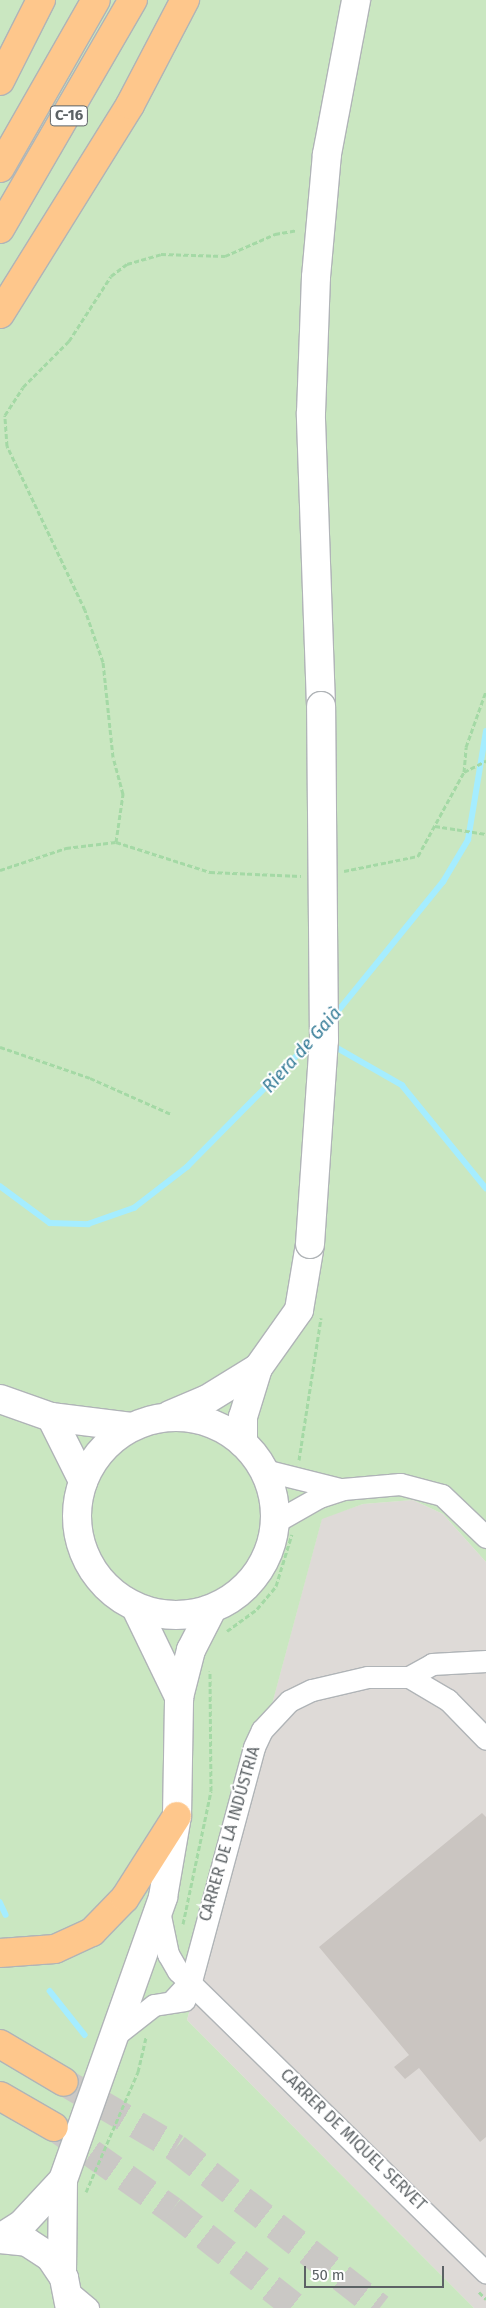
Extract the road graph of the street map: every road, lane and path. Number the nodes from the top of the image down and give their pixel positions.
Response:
1 (41, 0) edge
2 (96, 0) edge
3 (133, 0) edge
4 (185, 0) edge
5 (356, 0) edge
6 (0, 81) edge
7 (0, 168) edge
8 (0, 229) edge
9 (320, 229) junction
10 (0, 314) edge
11 (486, 691) edge
12 (486, 760) edge
13 (464, 772) junction
14 (435, 826) junction
15 (486, 834) edge
16 (116, 842) junction
17 (0, 870) edge
18 (336, 872) dead end
19 (308, 875) dead end
20 (0, 1047) edge
21 (171, 1114) dead end
22 (323, 1308) dead end
23 (258, 1368) junction
24 (0, 1399) edge
25 (51, 1417) junction
26 (164, 1418) junction
27 (130, 1428) junction
28 (243, 1443) junction
29 (264, 1470) junction
30 (301, 1480) junction
31 (83, 1481) junction
32 (343, 1489) junction
33 (303, 1504) junction
34 (275, 1522) junction
35 (486, 1537) edge
36 (136, 1608) junction
37 (212, 1609) junction
38 (222, 1635) dead end
39 (486, 1661) edge
40 (207, 1662) dead end
41 (409, 1677) junction
42 (179, 1697) junction
43 (486, 1739) edge
44 (177, 1816) junction
45 (159, 1910) junction
46 (182, 1927) dead end
47 (0, 1953) edge
48 (191, 1981) junction
49 (173, 2000) junction
50 (219, 2009) junction
51 (148, 2032) dead end
52 (117, 2034) junction
53 (1, 2044) edge
54 (64, 2082) tunnel mouth
55 (0, 2096) edge
56 (54, 2127) tunnel mouth
57 (63, 2180) junction
58 (82, 2203) dead end
59 (0, 2239) edge
60 (486, 2273) edge
61 (72, 2295) edge

1 - 6 highway
2 - 7 highway, C-16
3 - 8 highway, C-16
4 - 10 highway
5 - 9 street
9 - 16 path
9 - 23 street, bridge
11 - 13 path
12 - 13 path
13 - 14 path
14 - 15 path
14 - 18 path
16 - 17 path
16 - 19 path
20 - 21 path
22 - 30 path
23 - 26 street
23 - 28 street
24 - 25 street
25 - 27 street
25 - 31 street
26 - 27 street
26 - 28 street
27 - 31 street
28 - 29 street
29 - 30 street
29 - 34 street
30 - 32 street
31 - 36 street
32 - 33 street
32 - 35 street
33 - 34 street
33 - 38 path
34 - 37 street
36 - 37 street
36 - 42 street
37 - 42 street
39 - 41 street
40 - 46 path
41 - 43 street
41 - 48 street, CARRER DE LA INDÚSTRIA
42 - 44 street
44 - 45 street
44 - 47 highway
45 - 48 street, CARRER DE MIQUEL SERVET
45 - 52 street
48 - 49 street, CARRER DE MIQUEL SERVET
48 - 50 street, CARRER DE MIQUEL SERVET
49 - 50 street, CARRER DE MIQUEL SERVET
49 - 52 street, CARRER DE MIQUEL SERVET
50 - 60 street, CARRER DE MIQUEL SERVET
51 - 58 path
52 - 57 street
53 - 54 highway
55 - 56 highway
57 - 59 street
57 - 61 street
59 - 61 street

